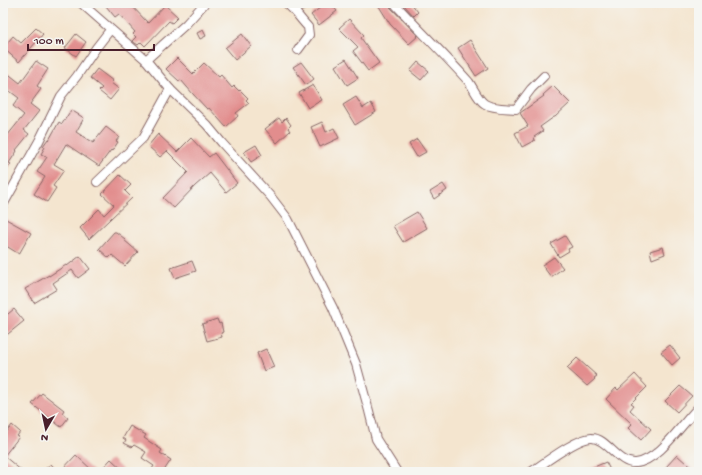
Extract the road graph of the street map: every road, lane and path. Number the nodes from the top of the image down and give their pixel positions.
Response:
1 (81, 3) edge
2 (205, 3) edge
3 (286, 3) edge
4 (309, 3) edge
5 (394, 3) edge
6 (294, 9) junction
7 (110, 30) junction
8 (298, 50) dead end
9 (146, 60) junction
10 (544, 76) dead end
11 (170, 89) junction
12 (97, 182) dead end
13 (3, 204) edge
14 (699, 408) edge
15 (397, 472) edge
16 (531, 472) edge

1 - 7 street
2 - 9 street
3 - 6 street
4 - 6 street
5 - 10 street
6 - 8 street
7 - 9 street
7 - 13 street
9 - 11 street
11 - 12 street
11 - 15 street
14 - 16 street

